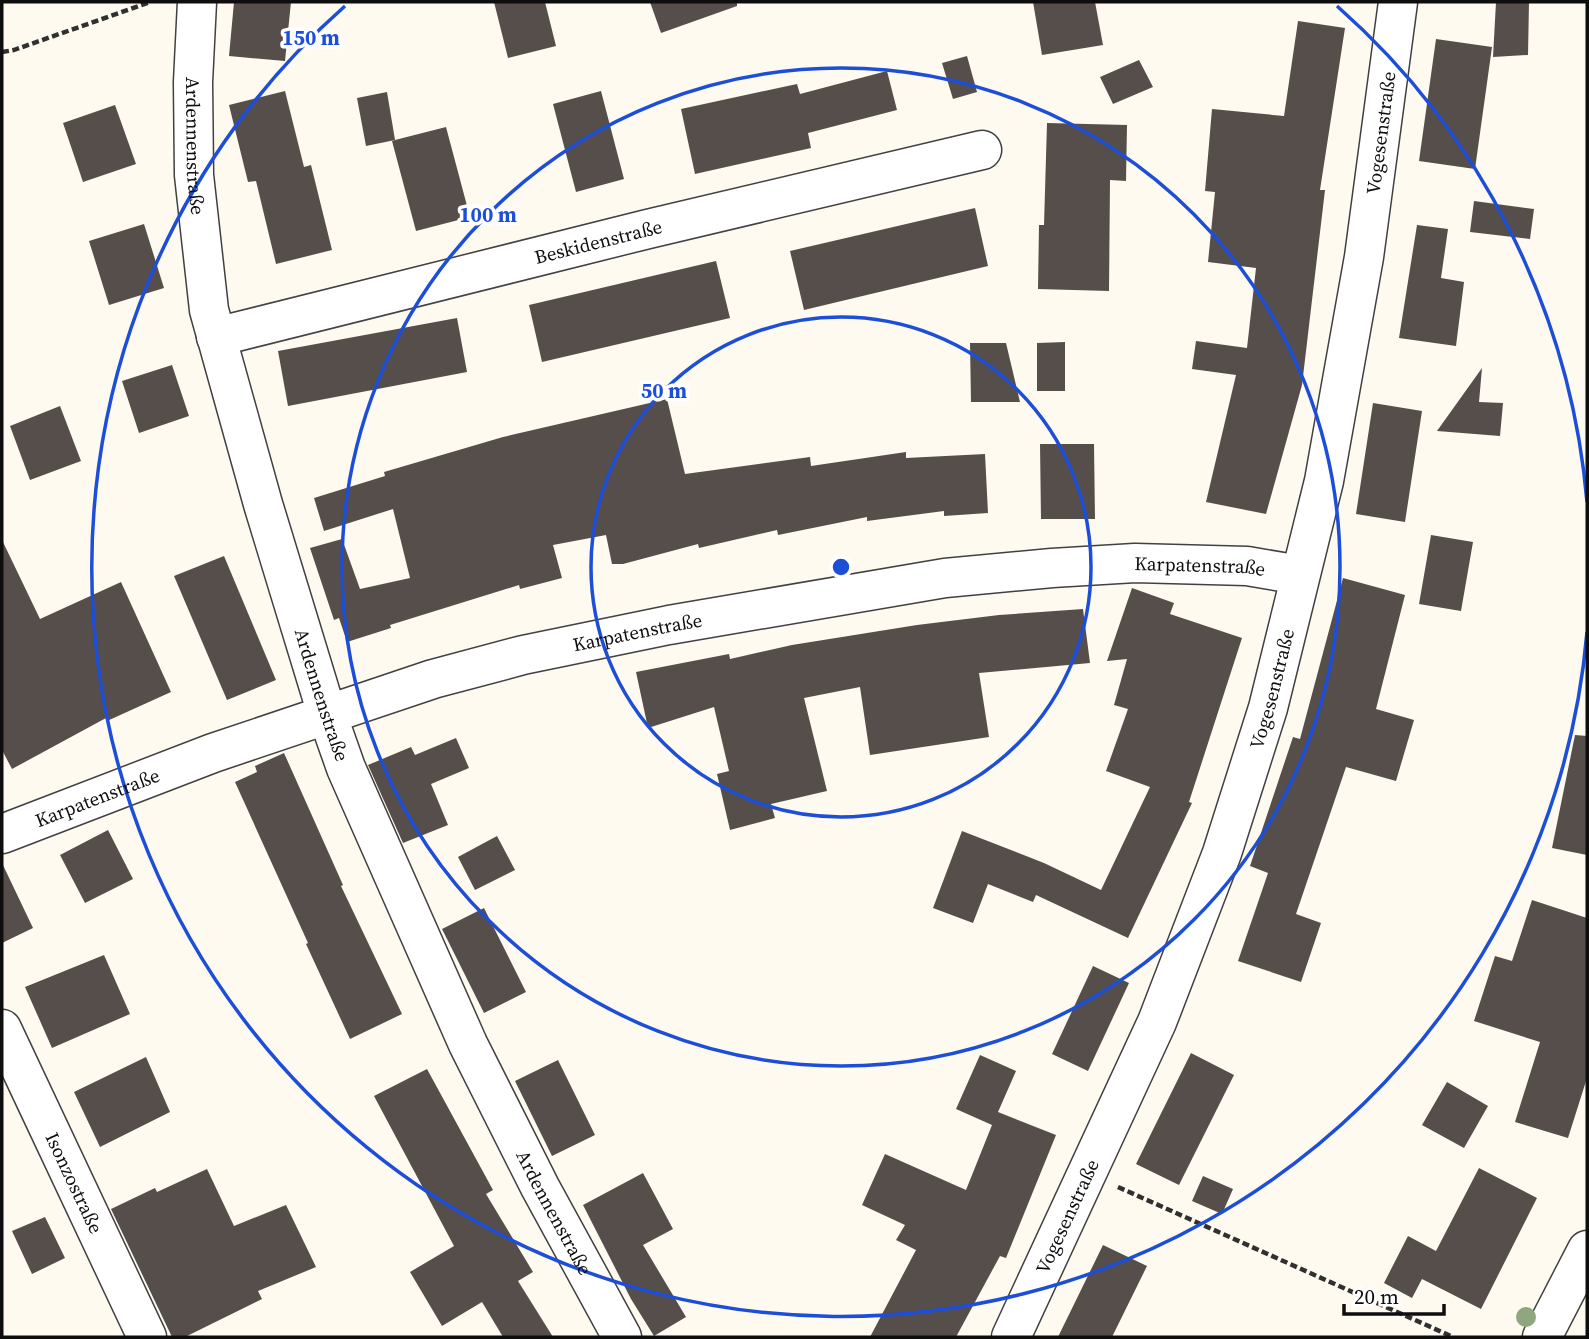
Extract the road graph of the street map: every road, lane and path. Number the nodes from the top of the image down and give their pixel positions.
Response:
1 (150, 2) edge
2 (197, 2) edge
3 (1398, 2) edge
4 (2, 52) edge
5 (982, 150) dead end
6 (216, 337) junction
7 (1300, 575) junction
8 (327, 714) junction
9 (2, 834) edge
10 (2, 1029) edge
11 (1088, 1174) junction
12 (1587, 1250) edge
13 (148, 1337) edge
14 (622, 1337) edge
15 (1011, 1337) edge
16 (1453, 1337) edge
17 (1542, 1337) edge

1 - 4 path
2 - 6 street, Ardennenstraße
3 - 7 street, Vogesenstraße
5 - 6 street, Beskidenstraße
6 - 8 street, Ardennenstraße
7 - 8 street, Karpatenstraße
7 - 11 street, Vogesenstraße
8 - 9 street, Karpatenstraße
8 - 14 street, Ardennenstraße
10 - 13 street, Isonzostraße
11 - 15 street, Vogesenstraße
11 - 16 path
12 - 17 street

